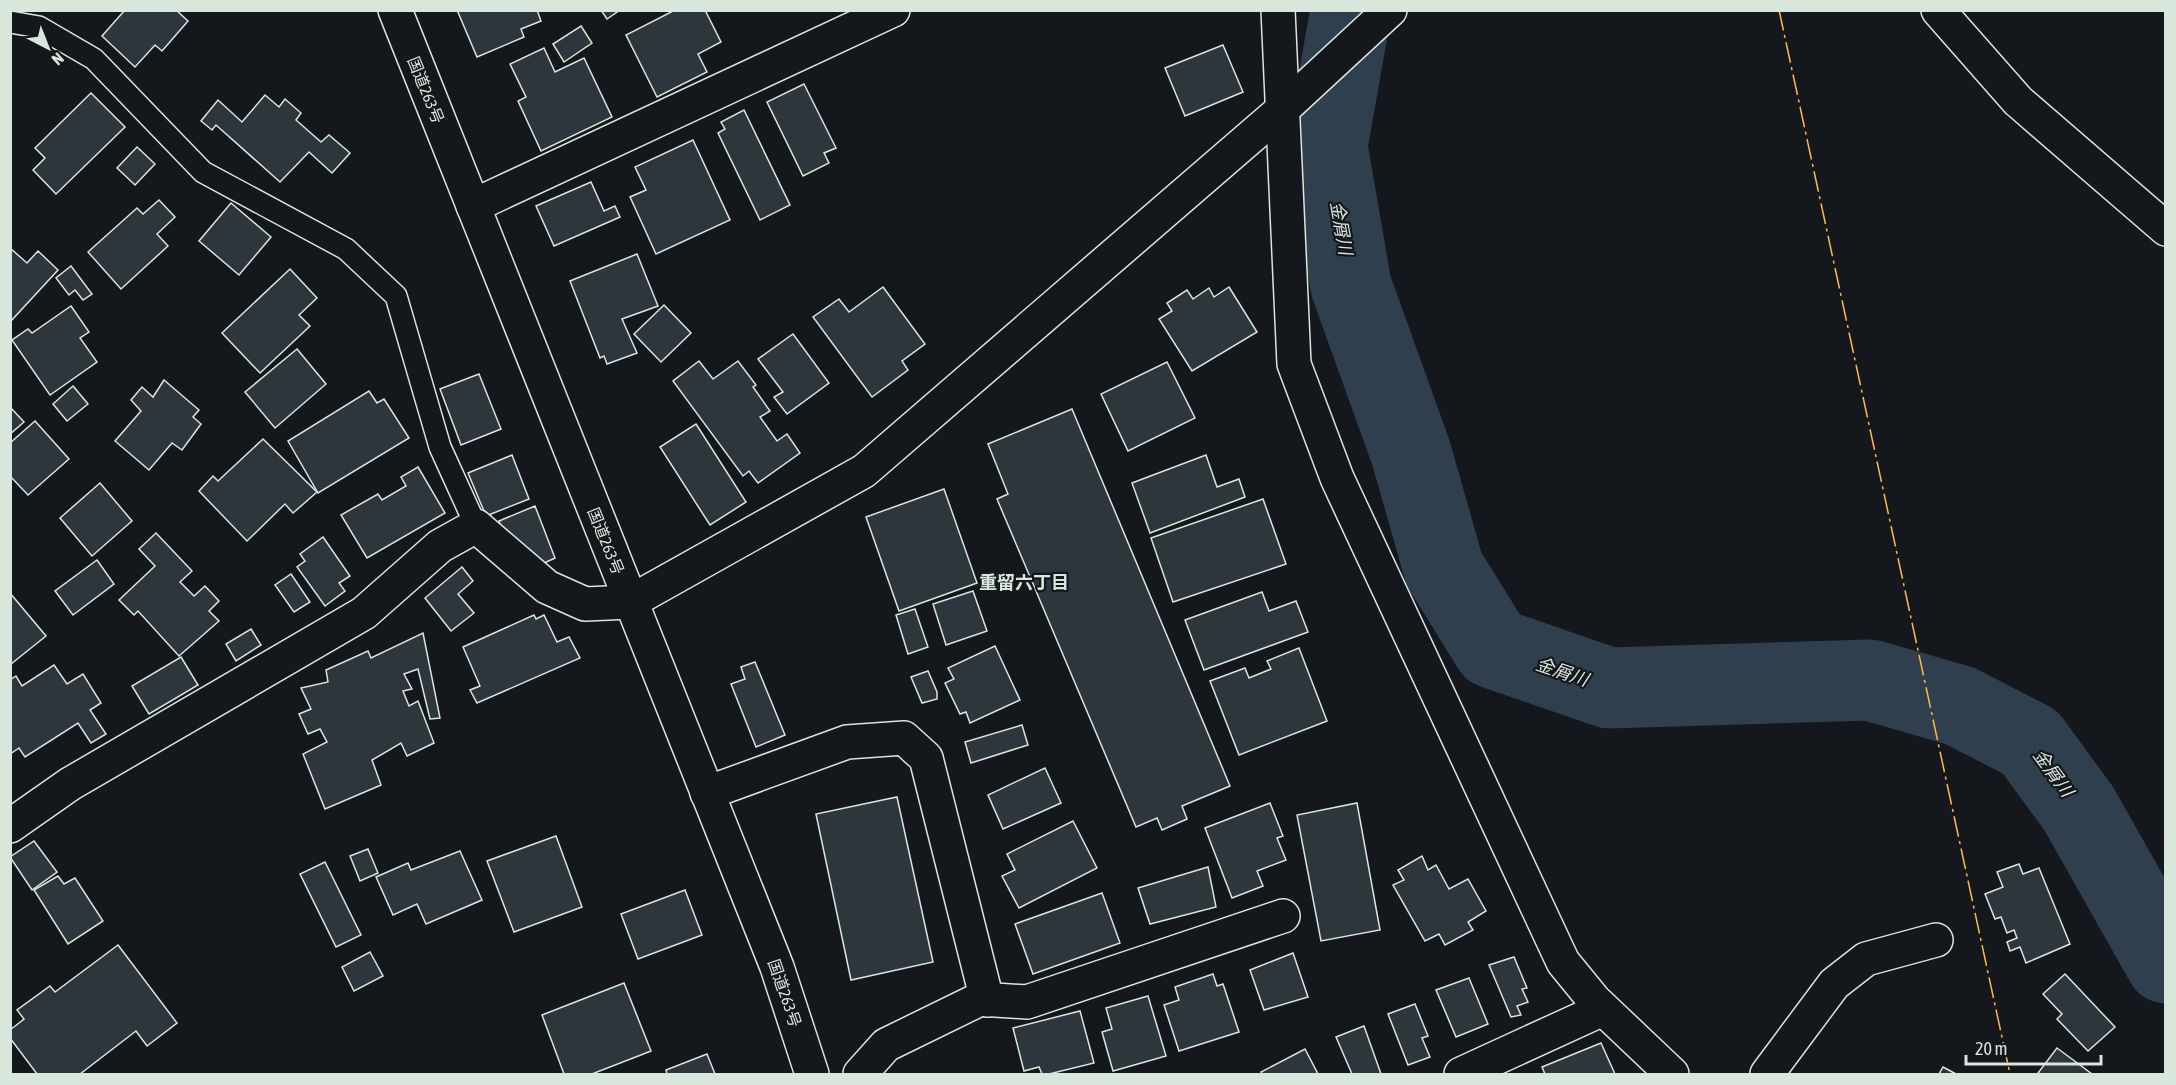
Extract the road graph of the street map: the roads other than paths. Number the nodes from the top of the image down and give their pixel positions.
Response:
1 (395, 10) edge
2 (893, 10) edge
3 (1278, 10) edge
4 (1938, 10) edge
5 (1381, 19) edge
6 (10, 22) edge
7 (1283, 109) junction
8 (473, 207) junction
9 (2166, 229) edge
10 (476, 526) junction
11 (630, 602) junction
12 (707, 793) junction
13 (10, 826) edge
14 (1283, 916) dead end
15 (1936, 940) dead end
16 (987, 1000) junction
17 (1603, 1009) junction
18 (812, 1074) edge
19 (860, 1074) edge
20 (1461, 1074) edge
21 (1672, 1074) edge
22 (1767, 1074) edge

1 - 8 main road, 国道263号
2 - 8 main road
3 - 7 main road
4 - 9 main road
5 - 7 main road
6 - 10 lane
7 - 11 main road
7 - 17 main road
8 - 11 main road, 国道263号
10 - 11 main road
10 - 13 main road
11 - 12 main road, 国道263号
12 - 16 main road
12 - 18 main road, 国道263号
14 - 16 main road
15 - 22 main road
16 - 19 main road
17 - 20 main road
17 - 21 main road

